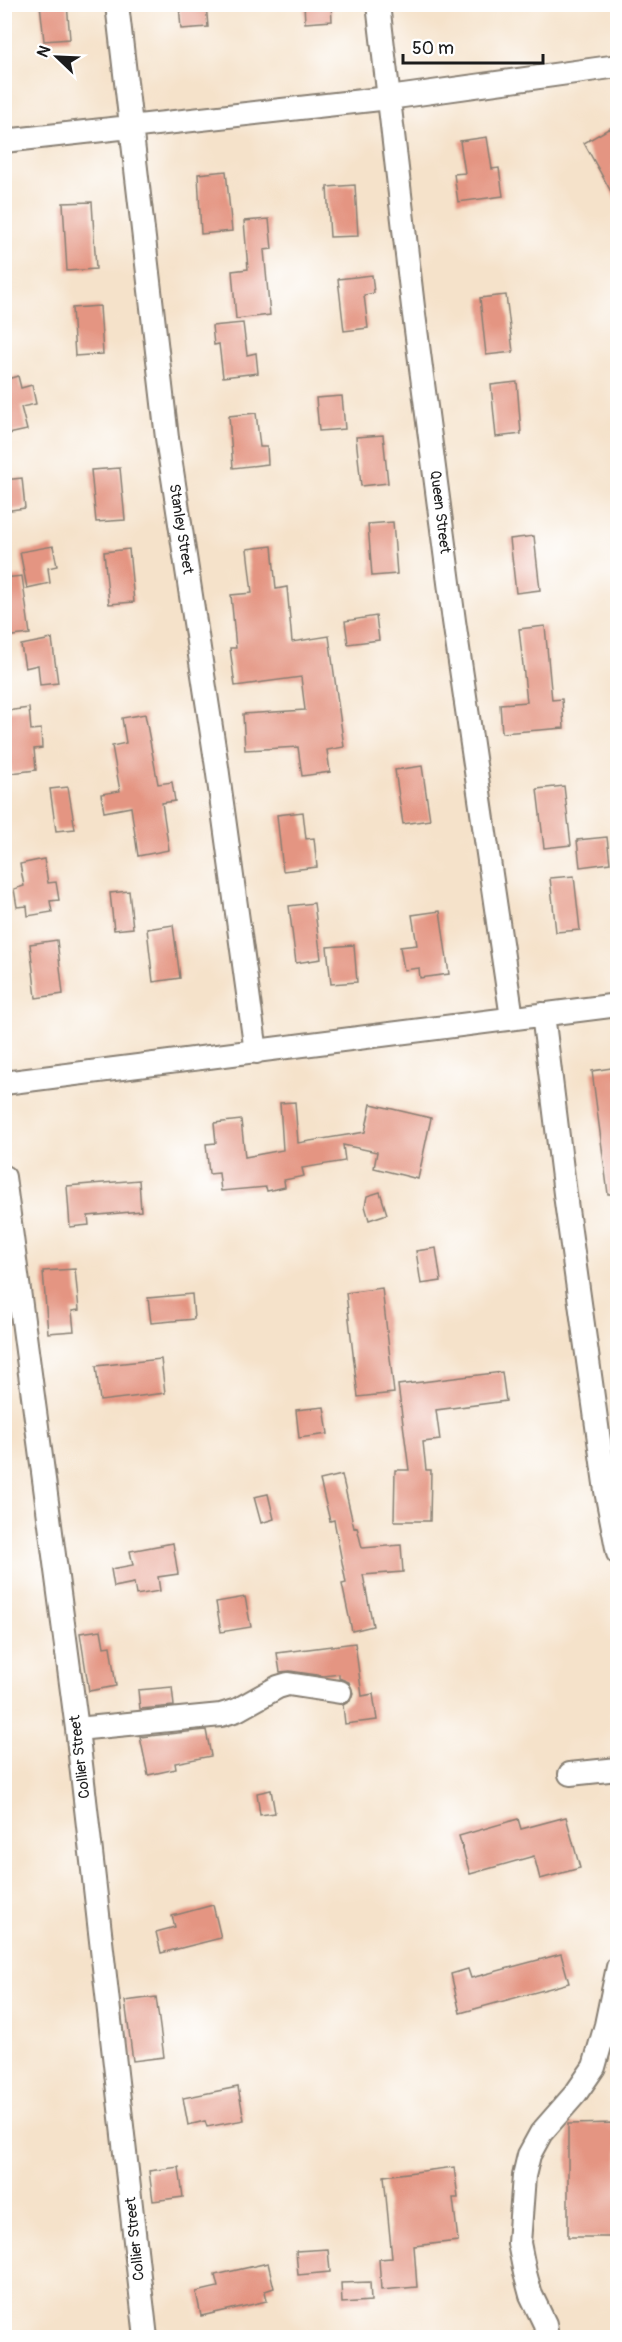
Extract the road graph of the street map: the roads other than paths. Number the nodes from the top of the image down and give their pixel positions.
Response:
1 (117, 4) edge
2 (378, 4) edge
3 (618, 66) edge
4 (389, 98) junction
5 (131, 126) junction
6 (4, 141) edge
7 (618, 1005) edge
8 (543, 1014) junction
9 (512, 1018) junction
10 (256, 1052) junction
11 (4, 1083) edge
12 (4, 1177) edge
13 (618, 1553) edge
14 (339, 1692) dead end
15 (77, 1729) junction
16 (618, 1769) edge
17 (570, 1774) dead end
18 (618, 1967) edge
19 (146, 2337) edge
20 (547, 2337) edge

1 - 5 street, Stanley Street
2 - 4 street, Queen Street
3 - 4 street
4 - 5 street
4 - 9 street, Queen Street
5 - 6 street
5 - 10 street, Stanley Street
7 - 8 street
8 - 9 street
8 - 13 street
9 - 10 street
10 - 11 street
12 - 15 street, Collier Street
14 - 15 street
15 - 19 street, Collier Street
16 - 17 street
18 - 20 street

